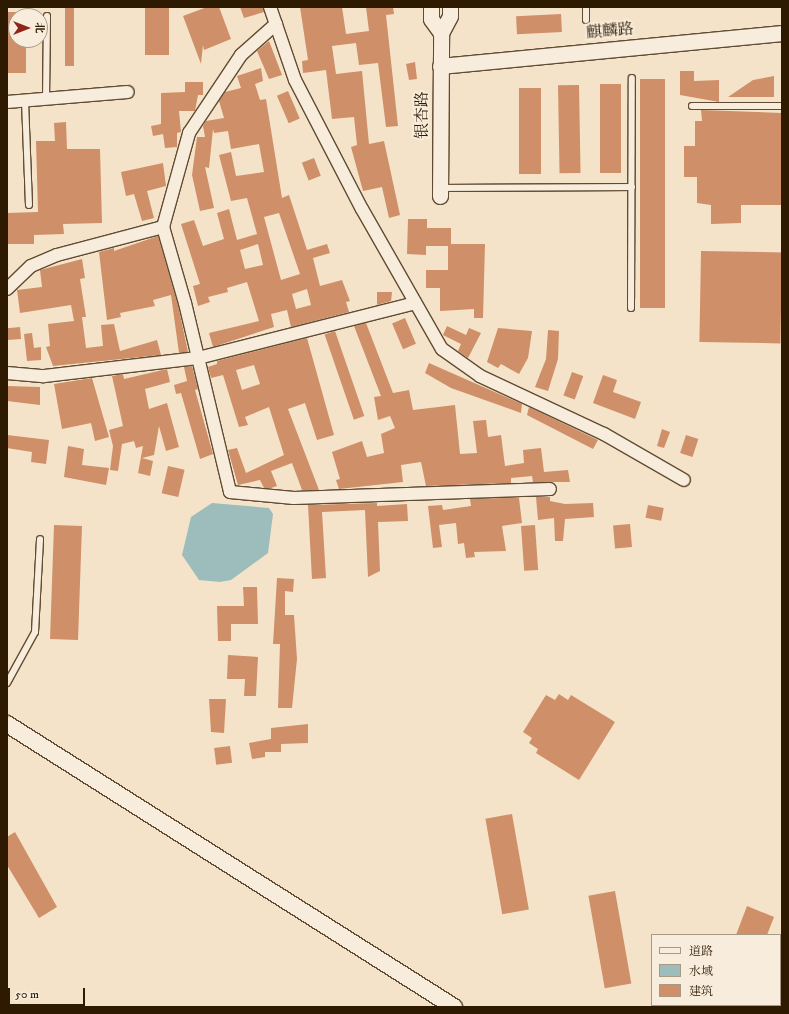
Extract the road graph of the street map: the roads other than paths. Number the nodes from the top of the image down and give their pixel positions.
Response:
1 (270, 7) edge
2 (431, 7) edge
3 (450, 7) edge
4 (586, 7) edge
5 (586, 20) dead end
6 (276, 24) junction
7 (441, 33) junction
8 (782, 33) edge
9 (47, 48) edge
10 (440, 66) junction
11 (632, 78) dead end
12 (128, 92) dead end
13 (46, 99) junction
14 (25, 101) junction
15 (7, 102) edge
16 (692, 106) dead end
17 (782, 106) edge
18 (632, 187) junction
19 (440, 192) joint
20 (29, 205) dead end
21 (163, 227) junction
22 (7, 289) edge
23 (415, 303) junction
24 (631, 308) dead end
25 (198, 358) junction
26 (7, 373) edge
27 (684, 480) dead end
28 (550, 489) dead end
29 (40, 539) dead end
30 (7, 683) edge
31 (7, 724) edge
32 (454, 1007) edge

1 - 6 street
2 - 7 street
3 - 7 street, 银杏路
4 - 5 lane
6 - 21 street
6 - 23 street
7 - 10 street, 银杏路
8 - 10 street, 麒麟路
9 - 13 lane
10 - 19 street, 银杏路
11 - 18 lane
12 - 13 street
13 - 14 street
14 - 15 street
14 - 20 lane
16 - 17 lane
18 - 19 lane
18 - 24 lane
21 - 22 street
21 - 25 street
23 - 25 street
23 - 27 street
25 - 26 street
25 - 28 street
29 - 30 lane
31 - 32 main road

